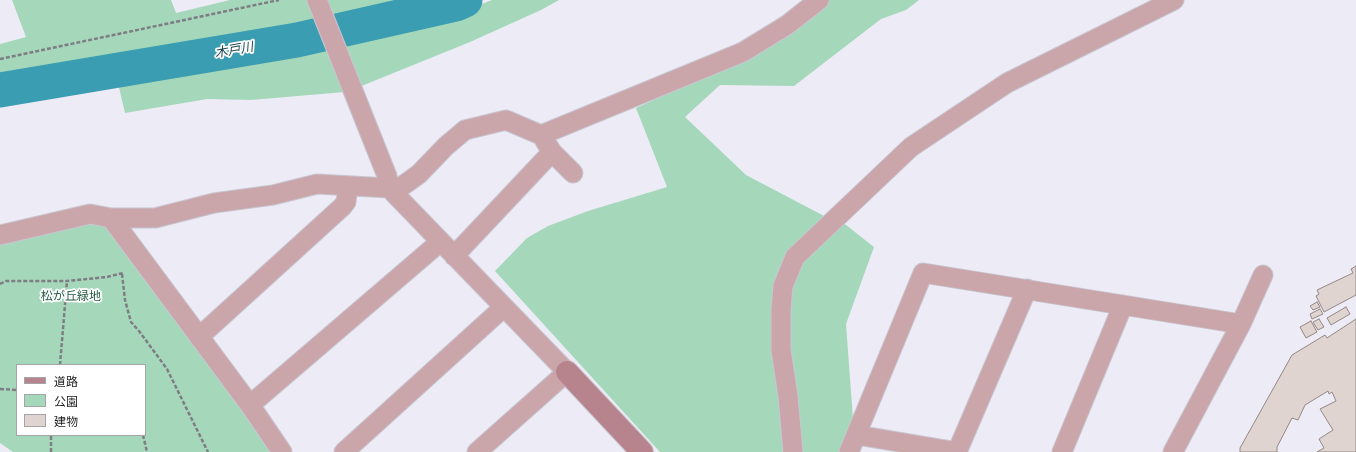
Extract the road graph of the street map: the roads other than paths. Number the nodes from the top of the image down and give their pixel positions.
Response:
1 (819, 0) edge
2 (1174, 0) edge
3 (322, 16) edge
4 (541, 135) junction
5 (552, 152) junction
6 (573, 173) dead end
7 (348, 186) junction
8 (392, 190) junction
9 (111, 218) junction
10 (0, 235) edge
11 (440, 242) junction
12 (454, 256) junction
13 (1263, 276) dead end
14 (1027, 289) junction
15 (1123, 305) junction
16 (504, 307) junction
17 (1241, 324) junction
18 (200, 337) junction
19 (567, 372) junction
20 (250, 405) junction
21 (856, 435) junction
22 (282, 452) edge
23 (344, 452) edge
24 (478, 452) edge
25 (642, 452) edge
26 (793, 452) edge
27 (849, 452) edge
28 (958, 452) edge
29 (1062, 452) edge
30 (1173, 452) edge

1 - 4 street
2 - 26 street
3 - 8 street
4 - 5 street
4 - 8 street
5 - 6 street
5 - 12 street
7 - 8 street
7 - 9 street
7 - 18 street
8 - 11 street
9 - 10 street
9 - 18 street
11 - 12 street
11 - 20 street
12 - 16 street
13 - 17 street
14 - 15 street
14 - 21 street
14 - 28 street
15 - 17 street
15 - 29 street
16 - 19 street
16 - 23 street
17 - 30 street
18 - 20 street
19 - 24 street
19 - 25 street
20 - 22 street
21 - 27 street
21 - 28 street

